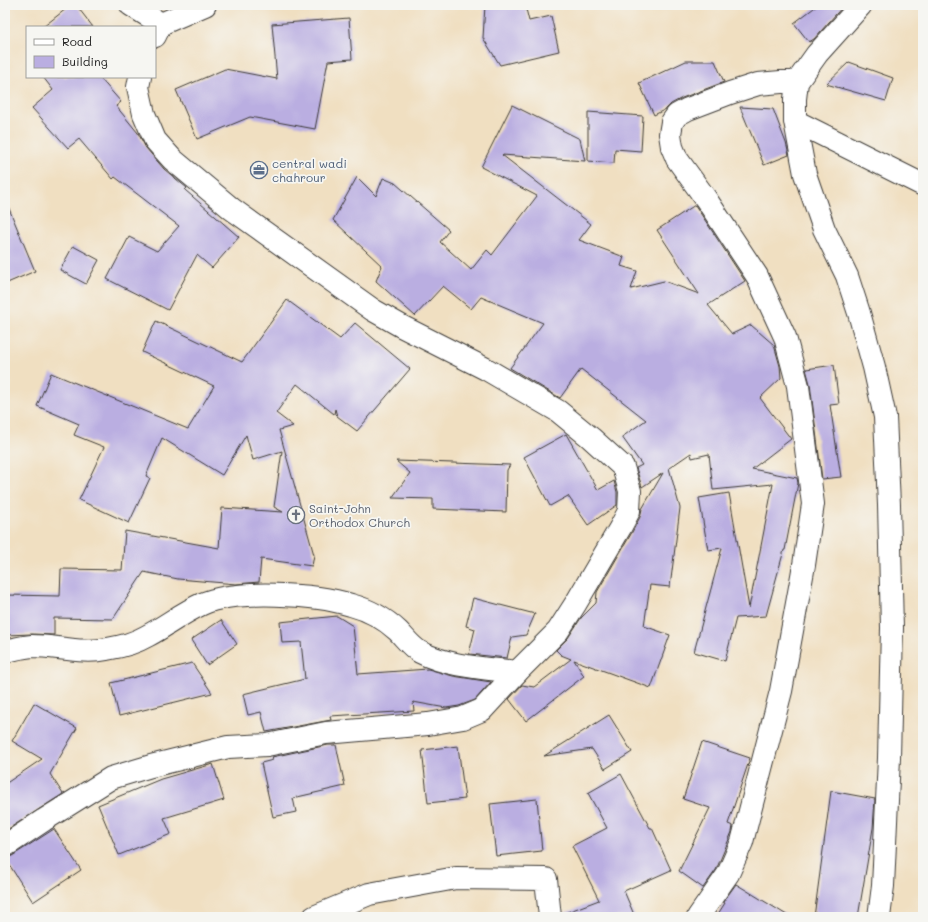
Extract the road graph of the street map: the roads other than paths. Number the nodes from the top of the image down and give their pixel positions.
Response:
1 (131, 5) edge
2 (204, 5) edge
3 (861, 5) edge
4 (154, 26) edge
5 (158, 30) edge
6 (140, 78) edge
7 (797, 82) junction
8 (794, 121) junction
9 (923, 185) edge
10 (5, 652) edge
11 (517, 672) junction
12 (5, 846) edge
13 (314, 917) edge
14 (550, 917) edge
15 (698, 917) edge
16 (879, 917) edge

1 - 4 street
2 - 5 street
3 - 7 street
6 - 11 street
7 - 8 street
7 - 15 street
8 - 9 street
8 - 16 street
10 - 11 street
11 - 12 street
13 - 14 street

